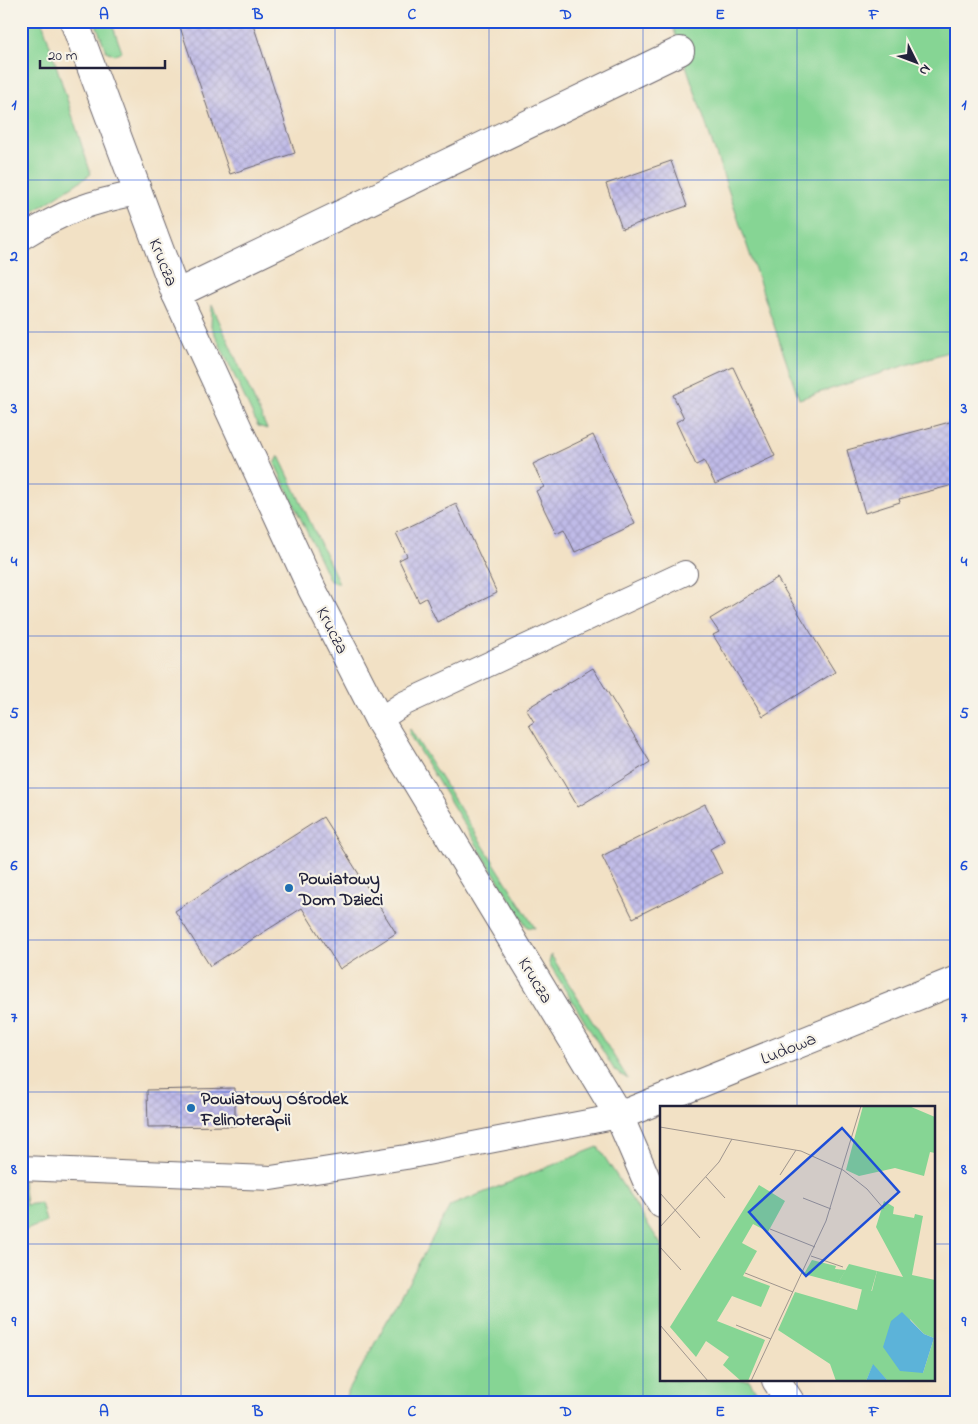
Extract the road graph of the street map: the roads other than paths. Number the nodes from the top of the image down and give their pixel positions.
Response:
1 (74, 21) edge
2 (680, 51) dead end
3 (138, 193) junction
4 (21, 238) edge
5 (176, 294) junction
6 (685, 573) dead end
7 (380, 720) junction
8 (957, 980) edge
9 (619, 1116) junction
10 (21, 1168) edge
11 (660, 1201) edge
12 (777, 1382) edge
13 (791, 1403) edge

1 - 3 street, Krucza
2 - 5 street
3 - 4 lane
3 - 5 street, Krucza
5 - 7 street, Krucza
6 - 7 lane
7 - 9 street, Krucza
8 - 9 street, Ludowa
9 - 10 lane
9 - 11 street, Krucza
12 - 13 street

